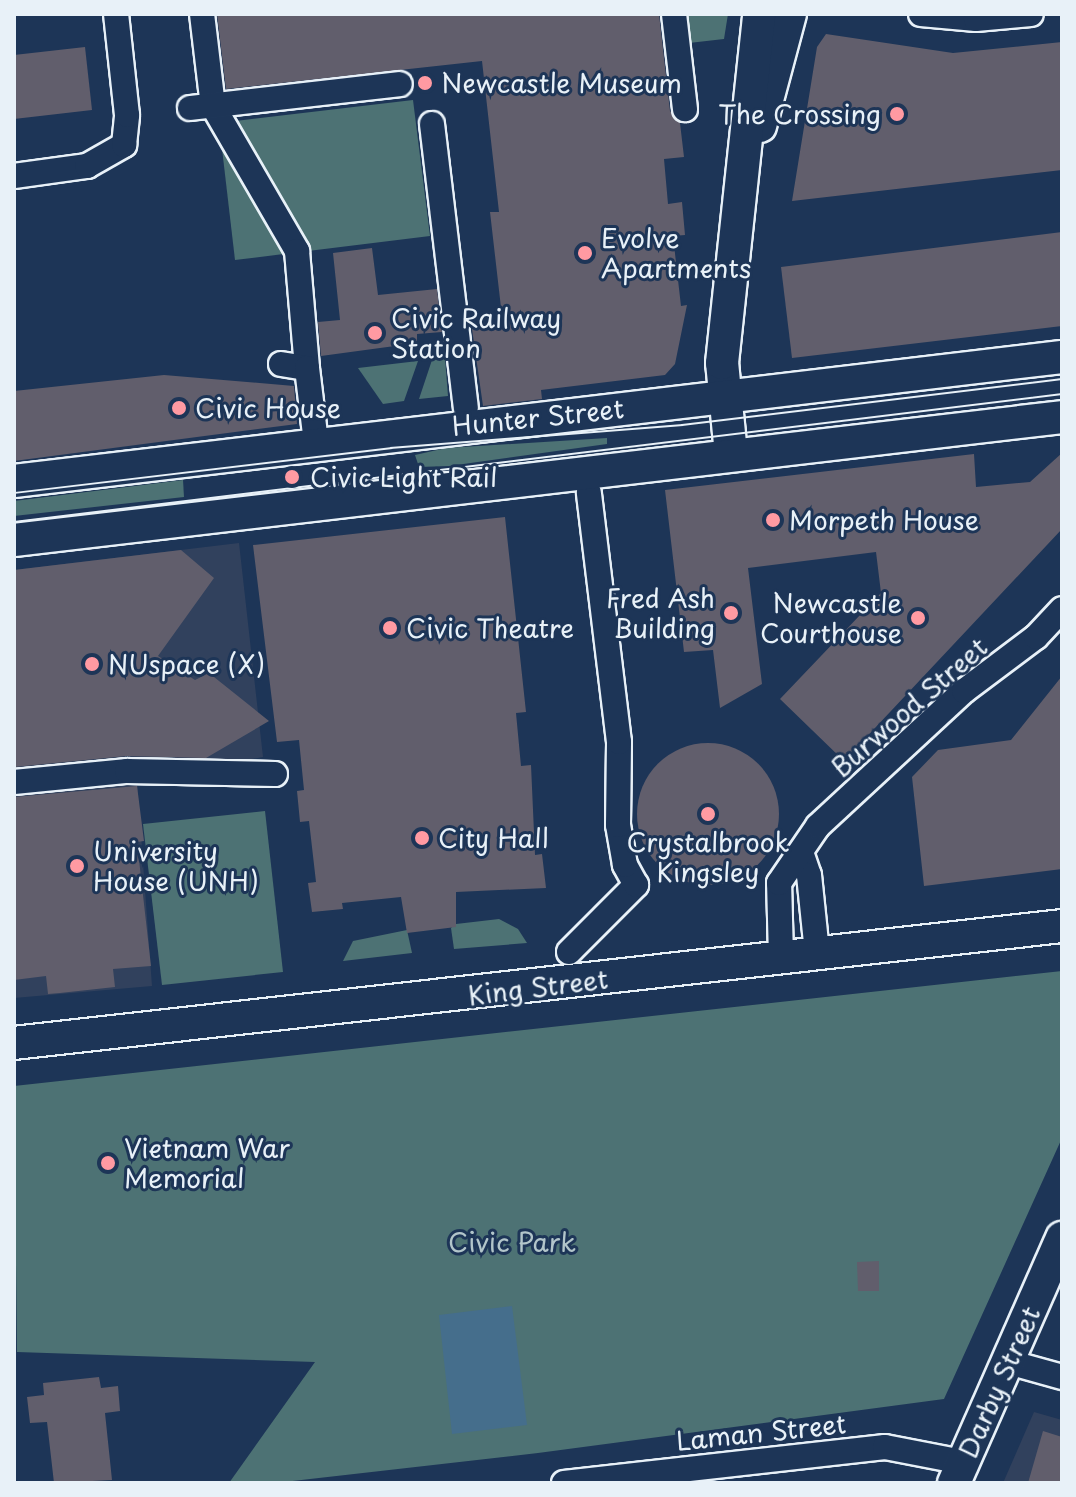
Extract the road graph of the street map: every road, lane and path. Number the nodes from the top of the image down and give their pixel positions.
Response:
1 (116, 14) edge
2 (202, 14) edge
3 (674, 14) edge
4 (759, 14) edge
5 (790, 14) edge
6 (921, 14) edge
7 (1031, 14) edge
8 (400, 84) dead end
9 (202, 107) junction
10 (685, 109) dead end
11 (432, 124) dead end
12 (14, 176) edge
13 (741, 195) junction
14 (1062, 357) edge
15 (281, 364) dead end
16 (307, 368) junction
17 (725, 398) junction
18 (466, 408) dead end
19 (1062, 417) edge
20 (316, 442) junction
21 (731, 454) junction
22 (14, 481) edge
23 (589, 493) dead end
24 (14, 540) edge
25 (1062, 609) edge
26 (275, 774) dead end
27 (14, 782) edge
28 (802, 855) junction
29 (1060, 927) edge
30 (569, 952) dead end
31 (817, 953) junction
32 (781, 957) junction
33 (14, 1043) edge
34 (1062, 1238) edge
35 (1008, 1362) junction
36 (1062, 1377) edge
37 (959, 1472) edge
38 (564, 1483) edge

1 - 12 street
2 - 9 street
3 - 10 street
4 - 13 main road
5 - 13 main road
6 - 7 street
8 - 9 street
9 - 16 street
11 - 18 street
13 - 17 main road
14 - 17 main road, Hunter Street
15 - 16 street
16 - 20 street
17 - 20 main road, Hunter Street
17 - 21 main road
19 - 21 main road
20 - 22 main road, Hunter Street
21 - 24 main road
23 - 30 street
25 - 28 street, Burwood Street
26 - 27 street
28 - 31 street
28 - 32 street, Burwood Street
29 - 31 main road, King Street
31 - 32 main road, King Street
32 - 33 main road, King Street
34 - 35 main road, Darby Street
35 - 36 street
35 - 37 main road, Darby Street
37 - 38 street, Laman Street

